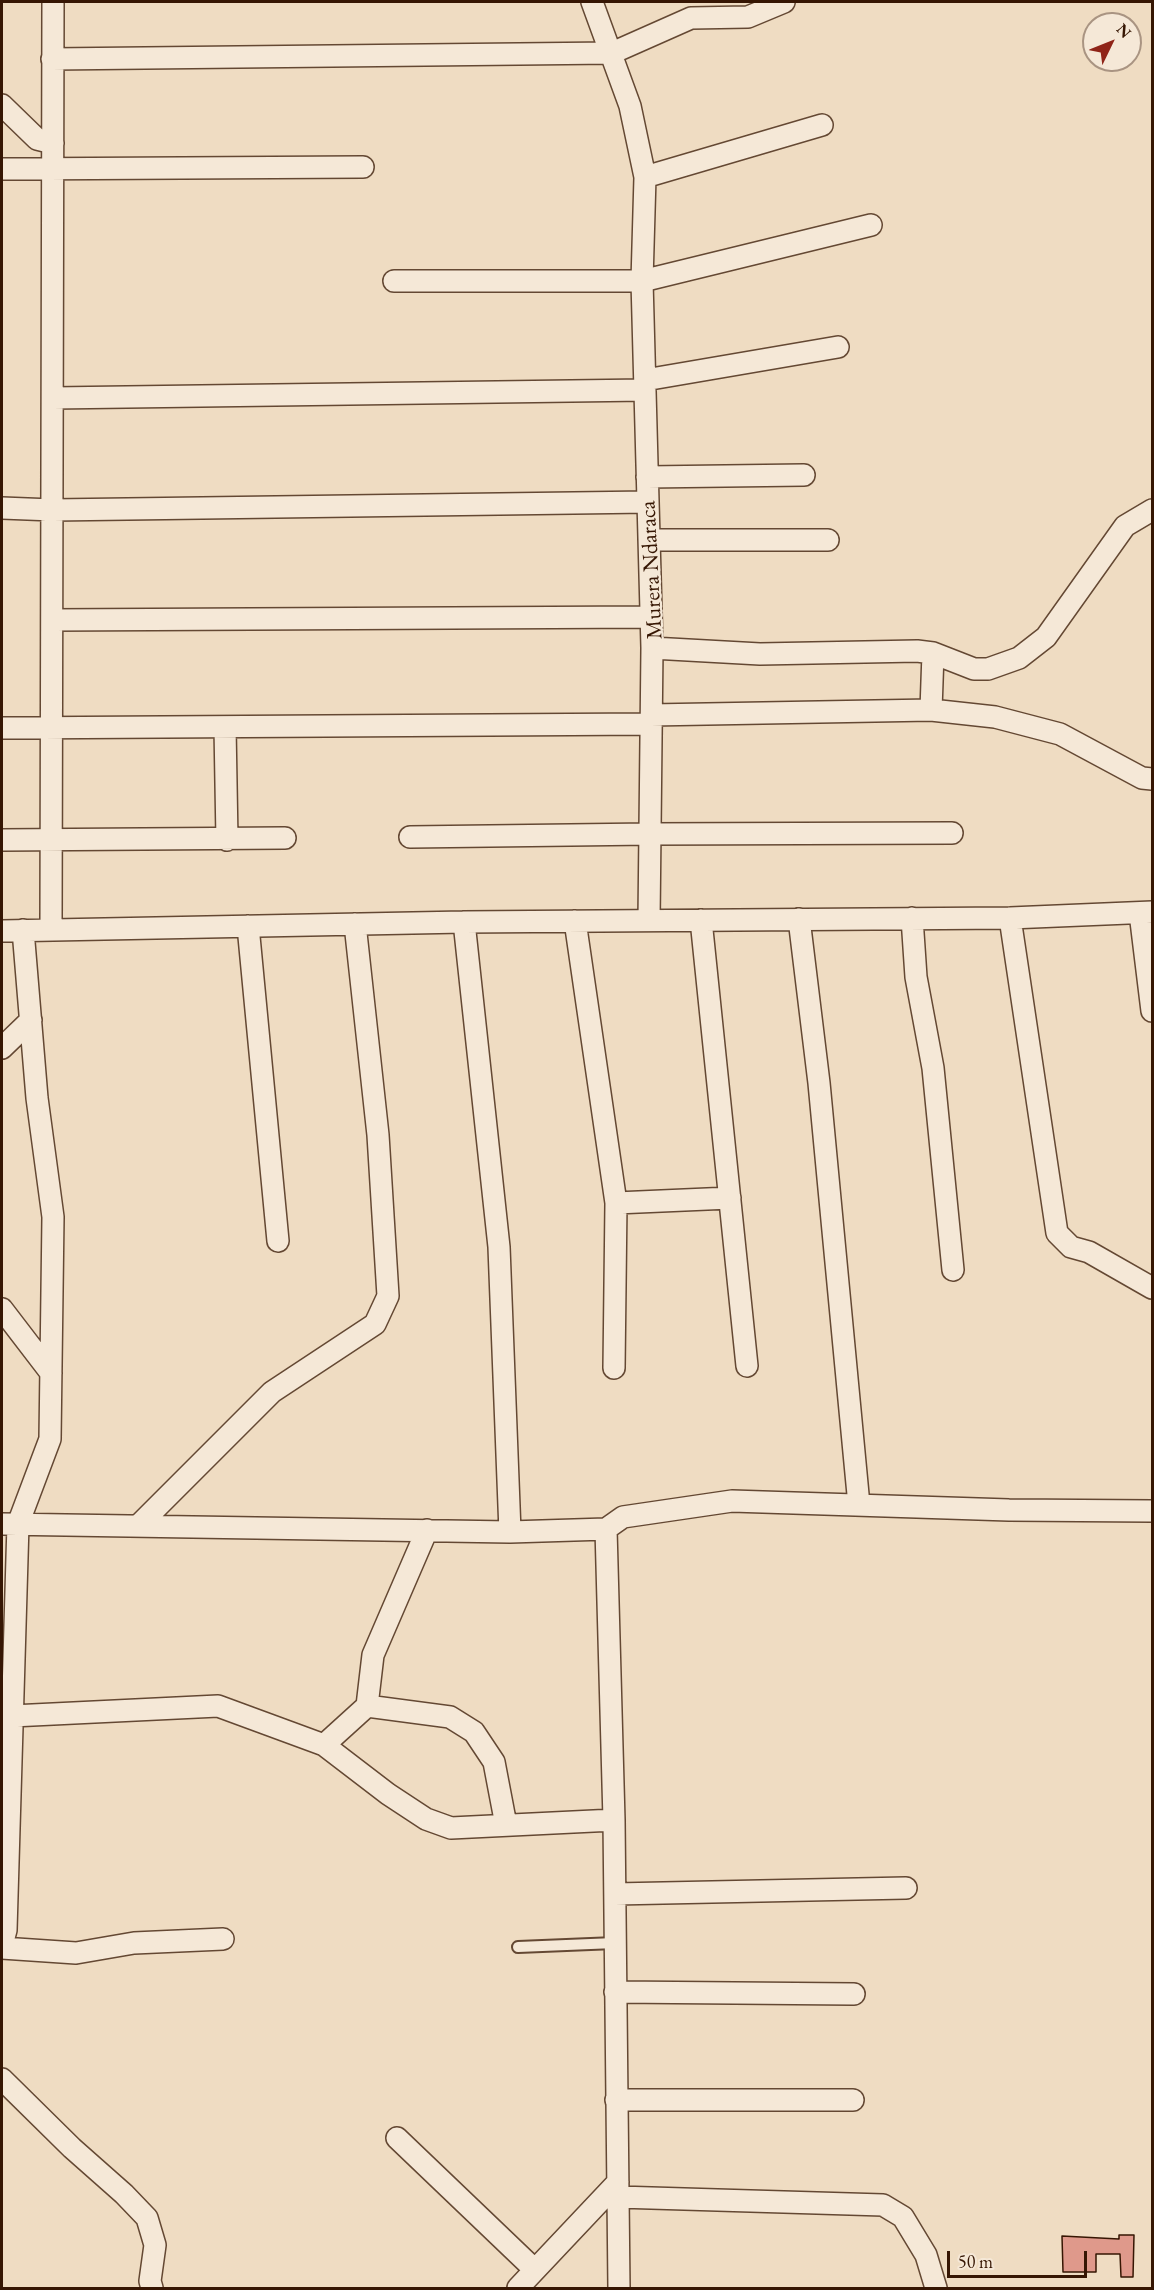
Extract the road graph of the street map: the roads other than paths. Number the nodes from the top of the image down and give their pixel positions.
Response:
1 (53, 2) edge
2 (592, 2) edge
3 (784, 2) edge
4 (612, 53) junction
5 (52, 59) junction
6 (2, 105) edge
7 (822, 125) dead end
8 (53, 143) junction
9 (363, 167) dead end
10 (53, 168) junction
11 (2, 170) edge
12 (645, 177) junction
13 (871, 225) dead end
14 (394, 280) dead end
15 (642, 282) junction
16 (838, 347) dead end
17 (645, 385) junction
18 (53, 398) junction
19 (804, 475) dead end
20 (647, 477) junction
21 (648, 502) junction
22 (2, 508) edge
23 (53, 510) junction
24 (1152, 510) edge
25 (649, 540) junction
26 (828, 540) dead end
27 (651, 617) junction
28 (52, 620) junction
29 (652, 648) junction
30 (933, 653) junction
31 (931, 710) junction
32 (651, 720) junction
33 (225, 727) junction
34 (2, 728) edge
35 (52, 728) junction
36 (1152, 779) edge
37 (952, 833) dead end
38 (650, 834) junction
39 (410, 837) dead end
40 (285, 838) dead end
41 (2, 840) edge
42 (227, 840) junction
43 (51, 841) junction
44 (1146, 913) edge
45 (912, 918) junction
46 (1010, 918) junction
47 (799, 919) junction
48 (649, 920) junction
49 (702, 920) junction
50 (575, 921) junction
51 (464, 922) junction
52 (355, 924) junction
53 (248, 926) junction
54 (23, 930) junction
55 (51, 930) junction
56 (2, 931) edge
57 (1152, 1011) edge
58 (31, 1020) junction
59 (2, 1048) edge
60 (730, 1198) junction
61 (616, 1203) junction
62 (278, 1241) dead end
63 (953, 1270) dead end
64 (1152, 1288) edge
65 (2, 1310) edge
66 (747, 1366) dead end
67 (614, 1368) dead end
68 (51, 1373) junction
69 (859, 1505) junction
70 (1152, 1510) edge
71 (10, 1524) edge
72 (138, 1526) junction
73 (606, 1529) junction
74 (427, 1530) junction
75 (510, 1532) junction
76 (367, 1706) junction
77 (12, 1716) junction
78 (324, 1745) junction
79 (614, 1820) junction
80 (506, 1825) junction
81 (5, 1853) edge
82 (906, 1888) dead end
83 (615, 1894) junction
84 (223, 1939) dead end
85 (615, 1943) junction
86 (2, 1947) edge
87 (518, 1947) dead end
88 (615, 1992) junction
89 (854, 1994) dead end
90 (2, 2079) edge
91 (616, 2100) junction
92 (853, 2100) dead end
93 (397, 2138) dead end
94 (618, 2190) junction
95 (535, 2270) junction
96 (152, 2289) edge
97 (518, 2289) edge
98 (619, 2289) edge
99 (936, 2289) edge

1 - 5 street
2 - 4 street, Murera Ndaraca
3 - 4 street
4 - 5 street
4 - 12 street, Murera Ndaraca
5 - 8 street
6 - 8 street
7 - 12 street
8 - 10 street
9 - 10 street
10 - 11 street
10 - 18 street
12 - 15 street, Murera Ndaraca
13 - 15 street
14 - 15 street
15 - 17 street, Murera Ndaraca
16 - 17 street
17 - 18 street
17 - 20 street, Murera Ndaraca
18 - 23 street
19 - 20 street
20 - 21 street, Murera Ndaraca
21 - 23 street
21 - 25 street, Murera Ndaraca
22 - 23 street
23 - 28 street
24 - 30 street, Murera Ndaraca
25 - 26 street
25 - 27 street, Murera Ndaraca
27 - 28 street
27 - 29 street, Murera Ndaraca
28 - 35 street
29 - 30 street, Murera Ndaraca
29 - 32 street
30 - 31 street
31 - 32 street
31 - 36 street
32 - 33 street
32 - 38 street
33 - 35 street
33 - 42 street
34 - 35 street
35 - 43 street
37 - 38 street
38 - 39 street
38 - 48 street
40 - 42 street
41 - 43 street
42 - 43 street
43 - 55 street
44 - 46 street
44 - 57 street
45 - 46 street
45 - 47 street
45 - 63 street
46 - 64 street
47 - 49 street
47 - 69 street
48 - 49 street
48 - 50 street
49 - 60 street
50 - 51 street
50 - 61 street
51 - 52 street
51 - 75 street
52 - 53 street
52 - 72 street
53 - 55 street
53 - 62 street
54 - 55 street
54 - 56 street
54 - 58 street
58 - 59 street
58 - 68 street
60 - 61 street
60 - 66 street
61 - 67 street
65 - 68 street
68 - 71 street
69 - 70 street
69 - 73 street
71 - 72 street
71 - 77 street
72 - 74 street
73 - 75 street
73 - 79 street
74 - 75 street
74 - 76 street
76 - 78 street
76 - 80 street
77 - 78 street
77 - 81 street
78 - 80 street
79 - 80 street
79 - 83 street
81 - 86 street
82 - 83 street
83 - 85 street
84 - 86 street
85 - 87 lane
85 - 88 street
88 - 89 street
88 - 91 street
90 - 96 street
91 - 92 street
91 - 94 street
93 - 95 street
94 - 95 street
94 - 98 street
94 - 99 street
95 - 97 street

